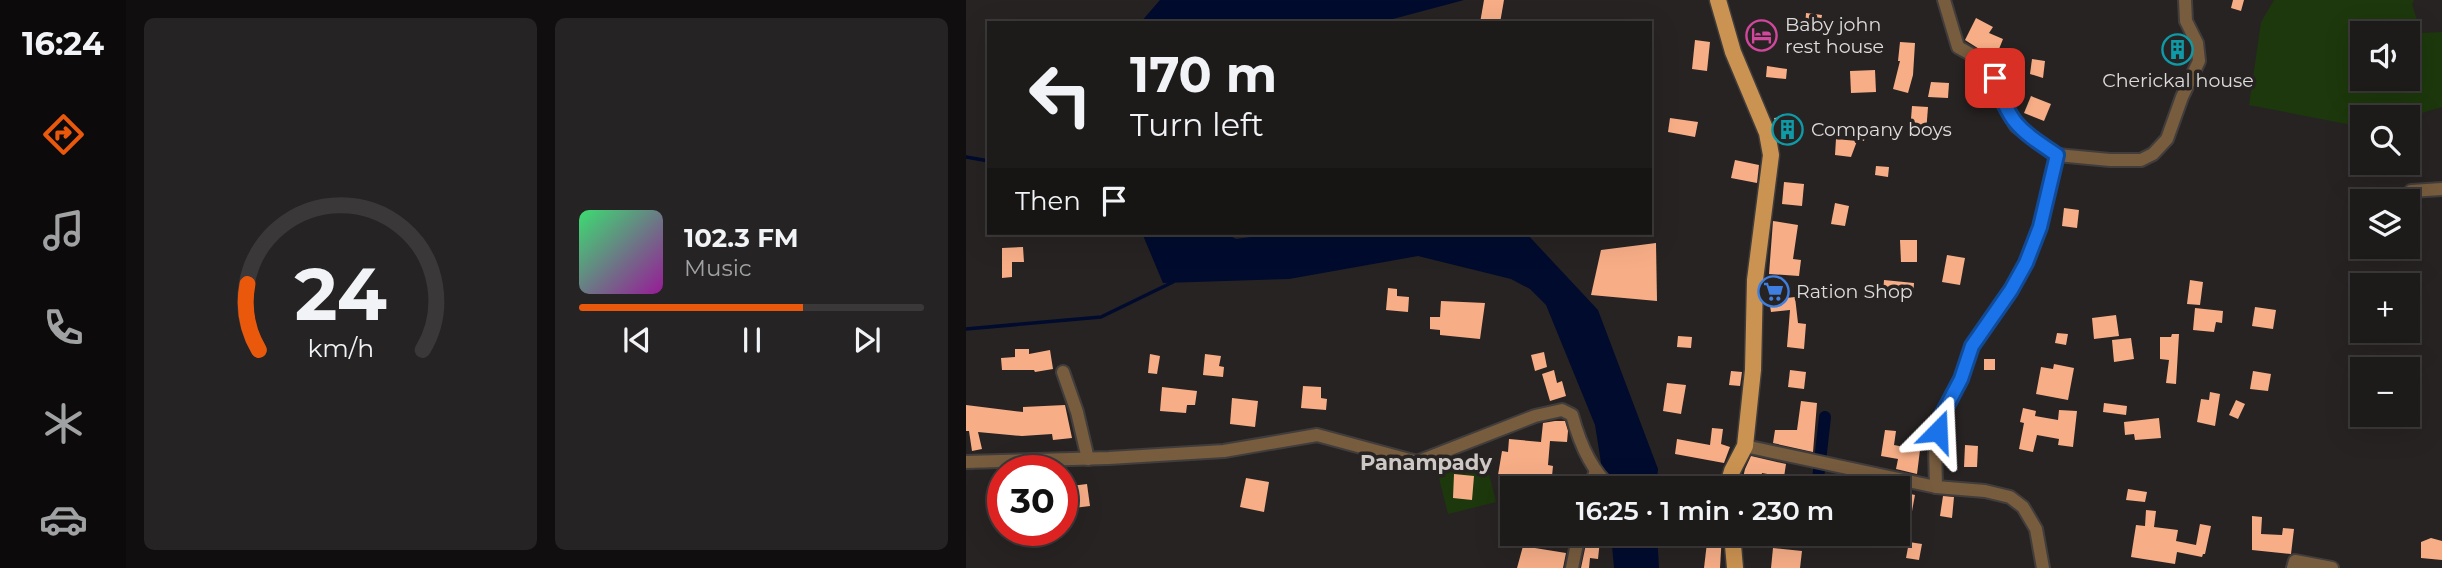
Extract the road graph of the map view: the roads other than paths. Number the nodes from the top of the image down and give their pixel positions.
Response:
1 (1718, 0) edge
2 (1944, 0) edge
3 (2185, 0) edge
4 (2057, 155) junction
5 (2442, 189) edge
6 (2420, 190) edge
7 (1063, 372) dead end
8 (1745, 446) junction
9 (1088, 459) junction
10 (966, 462) edge
11 (1598, 474) edge
12 (1731, 476) edge
13 (1936, 487) junction
14 (1577, 546) edge
15 (1733, 546) edge
16 (1572, 568) edge
17 (1735, 568) edge
18 (2043, 568) edge
19 (2293, 568) edge
20 (2332, 568) edge

1 - 8 main road
2 - 4 street
3 - 4 street
4 - 13 street
5 - 6 street
7 - 9 street
8 - 12 main road
8 - 13 street
9 - 10 street
9 - 11 street
13 - 18 street
14 - 16 street
15 - 17 main road
19 - 20 street

